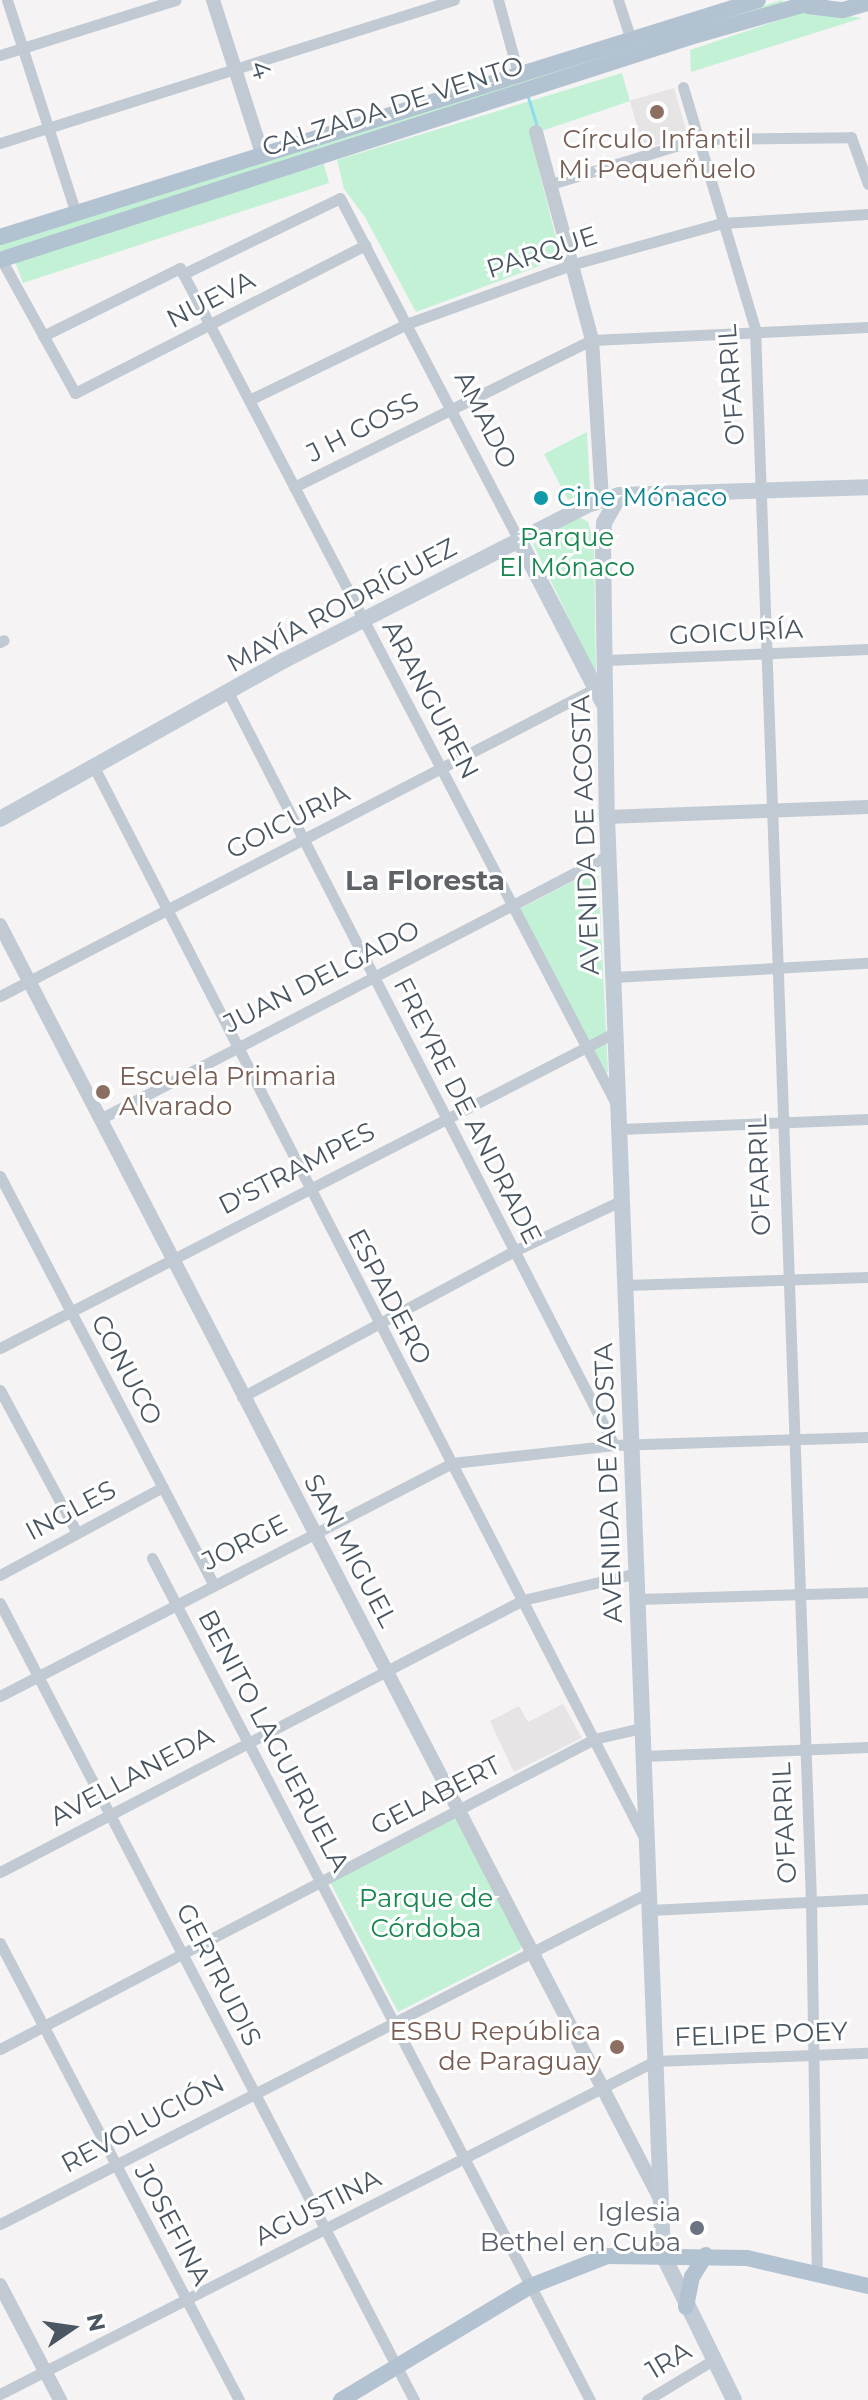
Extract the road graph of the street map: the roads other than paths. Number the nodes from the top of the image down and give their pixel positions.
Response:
1 (7, 0) edge
2 (176, 0) edge
3 (213, 0) edge
4 (454, 0) edge
5 (498, 0) edge
6 (618, 0) edge
7 (758, 0) edge
8 (820, 0) edge
9 (802, 3) edge
10 (868, 3) edge
11 (630, 38) junction
12 (22, 49) junction
13 (0, 55) edge
14 (235, 70) junction
15 (518, 73) junction
16 (683, 87) dead end
17 (48, 128) junction
18 (536, 132) dead end
19 (698, 139) junction
20 (0, 143) edge
21 (262, 154) junction
22 (551, 184) junction
23 (868, 184) edge
24 (76, 213) junction
25 (868, 214) edge
26 (722, 223) junction
27 (0, 237) edge
28 (366, 245) junction
29 (0, 260) edge
30 (574, 264) junction
31 (182, 271) junction
32 (409, 323) junction
33 (210, 325) junction
34 (868, 327) edge
35 (755, 329) junction
36 (43, 336) junction
37 (592, 340) junction
38 (249, 400) junction
39 (452, 407) junction
40 (294, 487) junction
41 (868, 487) edge
42 (760, 491) junction
43 (620, 495) junction
44 (602, 500) junction
45 (580, 509) junction
46 (519, 540) junction
47 (603, 547) junction
48 (364, 620) junction
49 (868, 649) edge
50 (766, 653) junction
51 (606, 660) junction
52 (596, 688) junction
53 (229, 694) junction
54 (606, 709) junction
55 (441, 768) junction
56 (95, 769) junction
57 (868, 807) edge
58 (772, 811) junction
59 (607, 817) junction
60 (0, 819) edge
61 (304, 839) junction
62 (609, 855) junction
63 (512, 905) junction
64 (166, 910) junction
65 (0, 925) edge
66 (868, 963) edge
67 (777, 966) junction
68 (375, 977) junction
69 (614, 977) junction
70 (29, 981) junction
71 (0, 996) edge
72 (616, 1032) junction
73 (586, 1047) junction
74 (236, 1049) junction
75 (619, 1110) junction
76 (449, 1117) junction
77 (100, 1119) junction
78 (868, 1119) edge
79 (781, 1124) junction
80 (620, 1129) junction
81 (0, 1176) edge
82 (308, 1188) junction
83 (623, 1200) junction
84 (514, 1251) junction
85 (172, 1257) junction
86 (868, 1277) edge
87 (786, 1279) junction
88 (626, 1285) junction
89 (71, 1311) junction
90 (379, 1326) junction
91 (0, 1348) edge
92 (0, 1390) edge
93 (242, 1397) junction
94 (868, 1437) edge
95 (793, 1440) junction
96 (633, 1443) junction
97 (614, 1445) junction
98 (452, 1463) junction
99 (163, 1487) junction
100 (77, 1533) junction
101 (314, 1533) junction
102 (152, 1558) dead end
103 (637, 1573) junction
104 (0, 1575) edge
105 (213, 1584) junction
106 (868, 1592) edge
107 (798, 1594) junction
108 (638, 1599) junction
109 (523, 1600) junction
110 (0, 1603) edge
111 (175, 1603) junction
112 (385, 1669) junction
113 (39, 1675) junction
114 (0, 1696) edge
115 (641, 1728) junction
116 (594, 1739) junction
117 (248, 1741) junction
118 (868, 1747) edge
119 (804, 1749) junction
120 (643, 1756) junction
121 (458, 1809) junction
122 (109, 1813) junction
123 (647, 1844) junction
124 (0, 1872) edge
125 (322, 1880) junction
126 (650, 1892) junction
127 (868, 1899) edge
128 (811, 1901) junction
129 (650, 1910) junction
130 (0, 1943) edge
131 (530, 1949) junction
132 (184, 1955) junction
133 (392, 2020) junction
134 (44, 2026) junction
135 (0, 2049) edge
136 (868, 2053) edge
137 (814, 2055) junction
138 (655, 2061) junction
139 (600, 2087) junction
140 (254, 2091) junction
141 (465, 2158) junction
142 (114, 2163) junction
143 (660, 2199) junction
144 (0, 2224) edge
145 (325, 2228) junction
146 (663, 2255) junction
147 (706, 2255) junction
148 (817, 2272) junction
149 (0, 2285) edge
150 (531, 2286) junction
151 (868, 2286) edge
152 (187, 2299) junction
153 (686, 2307) junction
154 (713, 2360) junction
155 (397, 2367) junction
156 (44, 2371) junction
157 (0, 2394) edge
158 (60, 2400) edge
159 (239, 2400) edge
160 (341, 2400) edge
161 (414, 2400) edge
162 (590, 2400) edge
163 (647, 2400) edge
164 (734, 2400) edge

1 - 12 street
2 - 12 street
3 - 14 street, 4
4 - 14 street
5 - 15 street
6 - 11 street
7 - 11 main road, CALZADA DE VENTO
8 - 9 main road, CALZADA DE VENTO
9 - 10 main road, CALZADA DE VENTO
9 - 29 main road, CALZADA DE VENTO
11 - 15 main road, CALZADA DE VENTO
12 - 13 street
12 - 17 street
14 - 17 street
14 - 21 street, 4
15 - 21 main road, CALZADA DE VENTO
16 - 19 street, O'FARRIL
17 - 20 street
17 - 24 street
18 - 22 street
19 - 22 street
19 - 23 street
19 - 26 street, O'FARRIL
21 - 24 main road, CALZADA DE VENTO
22 - 30 street
24 - 27 main road, CALZADA DE VENTO
25 - 26 street, PARQUE
26 - 30 street, PARQUE
26 - 35 street, O'FARRIL
28 - 31 street, AMADO
28 - 32 street, AMADO
28 - 33 street, NUEVA
29 - 36 street
30 - 32 street, PARQUE
30 - 37 street
31 - 33 street, ARANGUREN
31 - 36 street
32 - 38 street, PARQUE
32 - 39 street, AMADO
33 - 36 street, NUEVA
33 - 38 street, ARANGUREN
34 - 35 street, J H GOSS
35 - 37 street, J H GOSS
35 - 42 street, O'FARRIL
37 - 39 street, J H GOSS
37 - 44 street
38 - 40 street, ARANGUREN
39 - 40 street, J H GOSS
39 - 46 street, AMADO
40 - 48 street, ARANGUREN
41 - 42 main road, MAYÍA RODRÍGUEZ
42 - 43 main road, MAYÍA RODRÍGUEZ
42 - 50 street, O'FARRIL
43 - 44 main road, MAYÍA RODRÍGUEZ
43 - 47 main road, AVENIDA DE ACOSTA
44 - 45 main road, MAYÍA RODRÍGUEZ
45 - 46 main road, MAYÍA RODRÍGUEZ
45 - 47 main road, AVENIDA DE ACOSTA
46 - 48 main road, MAYÍA RODRÍGUEZ
46 - 52 main road, AMADO
47 - 51 main road, AVENIDA DE ACOSTA
48 - 53 main road, MAYÍA RODRÍGUEZ
48 - 55 street, ARANGUREN
49 - 50 street, GOICURÍA
50 - 51 street, GOICURÍA
50 - 58 street, O'FARRIL
51 - 54 main road, AVENIDA DE ACOSTA
52 - 54 main road, AMADO
52 - 55 street, GOICURIA
53 - 56 main road, MAYÍA RODRÍGUEZ
53 - 61 street, FREYRE DE ANDRADE
54 - 59 main road, AVENIDA DE ACOSTA
55 - 61 street, GOICURIA
55 - 63 street, ARANGUREN
56 - 60 main road, MAYÍA RODRÍGUEZ
56 - 64 street, ESPADERO
57 - 58 street
58 - 59 street
58 - 67 street, O'FARRIL
59 - 62 main road, AVENIDA DE ACOSTA
61 - 64 street, GOICURIA
61 - 68 street, FREYRE DE ANDRADE
62 - 63 street, JUAN DELGADO
62 - 69 main road, AVENIDA DE ACOSTA
63 - 68 street, JUAN DELGADO
63 - 73 street, ARANGUREN
64 - 70 street, GOICURIA
64 - 74 street, ESPADERO
65 - 70 street, SAN MIGUEL
66 - 67 street
67 - 69 street
67 - 79 street, O'FARRIL
68 - 74 street, JUAN DELGADO
68 - 76 street, FREYRE DE ANDRADE
69 - 72 main road, AVENIDA DE ACOSTA
70 - 71 street, GOICURIA
70 - 77 street, SAN MIGUEL
72 - 73 street, D'STRAMPES
72 - 75 main road, AVENIDA DE ACOSTA
73 - 75 street, ARANGUREN
73 - 76 street, D'STRAMPES
74 - 77 street, JUAN DELGADO
74 - 82 street, ESPADERO
75 - 80 main road, AVENIDA DE ACOSTA
76 - 82 street, D'STRAMPES
76 - 84 street, FREYRE DE ANDRADE
77 - 85 street, SAN MIGUEL
78 - 79 street
79 - 80 street
79 - 87 street, O'FARRIL
80 - 83 main road, AVENIDA DE ACOSTA
81 - 89 street, CONUCO
82 - 85 street, D'STRAMPES
82 - 90 street, ESPADERO
83 - 84 street
83 - 88 main road, AVENIDA DE ACOSTA
84 - 90 street
84 - 97 street, FREYRE DE ANDRADE
85 - 89 street, D'STRAMPES
85 - 93 street, SAN MIGUEL
86 - 87 street
87 - 88 street
87 - 95 street, O'FARRIL
88 - 96 main road, AVENIDA DE ACOSTA
89 - 91 street, D'STRAMPES
89 - 99 street, CONUCO
90 - 93 street
90 - 98 street, ESPADERO
92 - 100 street
93 - 101 street, SAN MIGUEL
94 - 95 street
95 - 96 street
95 - 107 street, O'FARRIL
96 - 97 street
96 - 103 main road, AVENIDA DE ACOSTA
97 - 98 street, JORGE
98 - 101 street, JORGE
98 - 109 street, ESPADERO
99 - 100 street, INGLES
99 - 105 street, CONUCO
100 - 104 street, INGLES
101 - 105 street, JORGE
101 - 112 street, SAN MIGUEL
102 - 111 street, BENITO LAGUERUELA
103 - 108 main road, AVENIDA DE ACOSTA
103 - 109 street, AVELLANEDA
105 - 111 street, JORGE
106 - 107 street
107 - 108 street
107 - 119 street, O'FARRIL
108 - 115 main road, AVENIDA DE ACOSTA
109 - 112 street, AVELLANEDA
109 - 116 street, ESPADERO
110 - 113 street, GERTRUDIS
111 - 113 street, JORGE
111 - 117 street, BENITO LAGUERUELA
112 - 117 street, AVELLANEDA
112 - 121 street, SAN MIGUEL
113 - 114 street, JORGE
113 - 122 street, GERTRUDIS
115 - 116 street, GELABERT
115 - 120 main road, AVENIDA DE ACOSTA
116 - 121 street, GELABERT
116 - 123 street, ESPADERO
117 - 122 street, AVELLANEDA
117 - 125 street, BENITO LAGUERUELA
118 - 119 street
119 - 120 street
119 - 128 street, O'FARRIL
120 - 123 main road, AVENIDA DE ACOSTA
121 - 125 street, GELABERT
121 - 131 street, SAN MIGUEL
122 - 124 street, AVELLANEDA
122 - 132 street, GERTRUDIS
123 - 126 main road, AVENIDA DE ACOSTA
125 - 132 street, GELABERT
125 - 133 street, BENITO LAGUERUELA
126 - 129 main road, AVENIDA DE ACOSTA
126 - 131 street, REVOLUCIÓN
127 - 128 street
128 - 129 street
128 - 137 street, O'FARRIL
129 - 138 main road, AVENIDA DE ACOSTA
130 - 134 street, JOSEFINA
131 - 133 street, REVOLUCIÓN
131 - 139 street, SAN MIGUEL
132 - 134 street, GELABERT
132 - 140 street, GERTRUDIS
133 - 140 street, REVOLUCIÓN
133 - 141 street, BENITO LAGUERUELA
134 - 135 street, GELABERT
134 - 142 street, JOSEFINA
136 - 137 street, FELIPE POEY
137 - 138 street, FELIPE POEY
137 - 148 street, O'FARRIL
138 - 139 street, AGUSTINA
138 - 143 main road, AVENIDA DE ACOSTA
139 - 141 street, AGUSTINA
139 - 143 street, SAN MIGUEL
140 - 142 street, REVOLUCIÓN
140 - 145 street, GERTRUDIS
141 - 145 street, AGUSTINA
141 - 150 street, BENITO LAGUERUELA
142 - 144 street, REVOLUCIÓN
142 - 152 street, JOSEFINA
143 - 146 main road, AVENIDA DE ACOSTA
145 - 152 street, AGUSTINA
145 - 155 street, GERTRUDIS
146 - 147 main road
146 - 150 main road
146 - 153 main road, AVENIDA DE ACOSTA
147 - 148 main road
147 - 153 main road
148 - 151 main road
149 - 156 street
150 - 155 main road
150 - 162 street, BENITO LAGUERUELA
152 - 156 street, AGUSTINA
152 - 159 street, JOSEFINA
153 - 154 main road, AVENIDA DE ACOSTA
154 - 163 street, 1RA
154 - 164 main road, AVENIDA DE ACOSTA
155 - 160 main road
155 - 161 street, GERTRUDIS
156 - 157 street, AGUSTINA
156 - 158 street

